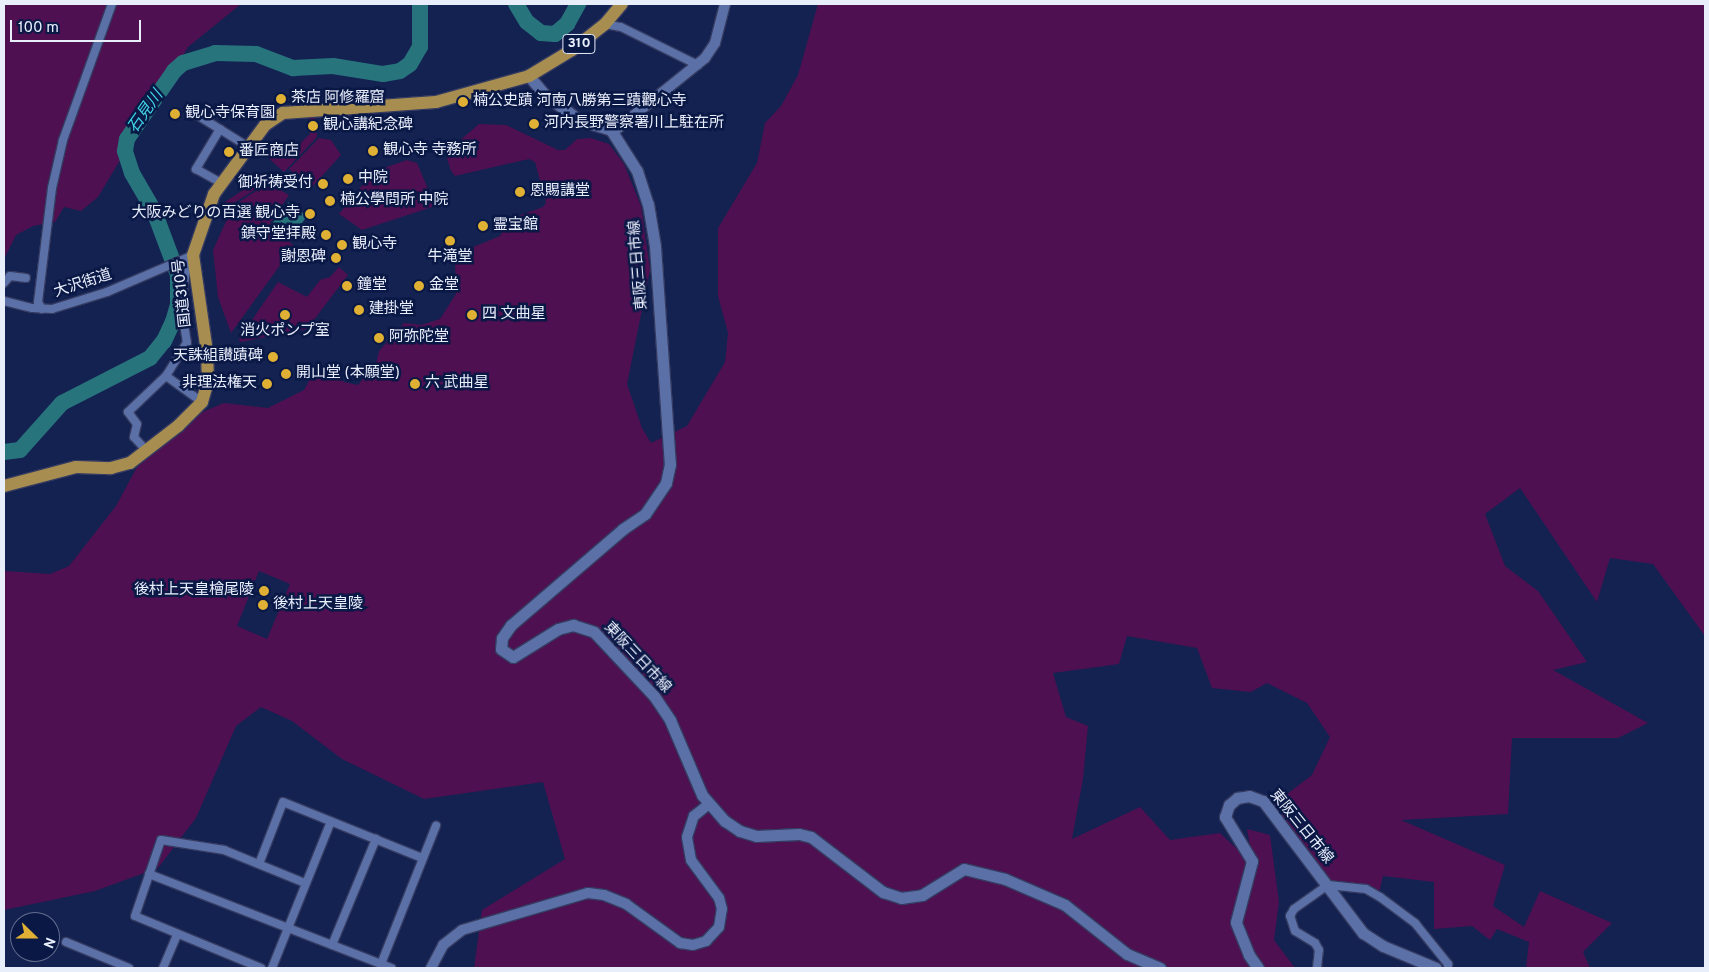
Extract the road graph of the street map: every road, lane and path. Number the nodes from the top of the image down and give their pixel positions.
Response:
1 (112, 4) edge
2 (622, 4) edge
3 (725, 4) edge
4 (604, 24) junction
5 (698, 65) junction
6 (529, 76) junction
7 (197, 115) dead end
8 (220, 129) junction
9 (611, 130) junction
10 (246, 146) junction
11 (221, 183) junction
12 (193, 255) junction
13 (26, 278) dead end
14 (4, 283) edge
15 (4, 301) edge
16 (42, 309) junction
17 (166, 376) junction
18 (202, 402) junction
19 (147, 451) junction
20 (4, 486) edge
21 (709, 804) junction
22 (331, 820) junction
23 (436, 826) dead end
24 (376, 839) junction
25 (422, 858) junction
26 (259, 864) junction
27 (149, 874) junction
28 (305, 883) junction
29 (1328, 885) junction
30 (287, 928) junction
31 (177, 935) junction
32 (66, 942) dead end
33 (332, 946) junction
34 (381, 964) junction
35 (129, 968) edge
36 (163, 968) edge
37 (261, 968) edge
38 (272, 968) edge
39 (391, 968) edge
40 (431, 968) edge
41 (1160, 968) edge
42 (1258, 968) edge
43 (1317, 968) edge
44 (1436, 968) edge
45 (1448, 968) edge

1 - 16 street
2 - 4 highway, 国道310号 / 310
3 - 5 street
4 - 5 street
4 - 6 highway, 国道310号 / 310
5 - 9 street
6 - 9 main road
6 - 10 highway, 国道310号 / 310
7 - 8 street
8 - 10 street
8 - 11 street
9 - 21 main road, 東阪三日市線
10 - 11 highway, 国道310号 / 310
11 - 12 highway, 国道310号 / 310
12 - 16 street, 大沢街道
12 - 17 street
12 - 18 highway, 国道310号 / 310
13 - 14 street
15 - 16 street, 大沢街道
17 - 18 street
17 - 19 street
18 - 19 highway
19 - 20 highway
21 - 40 street
21 - 41 main road, 東阪三日市線
22 - 24 street
22 - 26 street
22 - 28 street
23 - 25 street
24 - 25 street
24 - 33 street
25 - 34 street
26 - 27 street
26 - 28 street
27 - 30 street
27 - 31 street
28 - 30 street
29 - 42 main road, 東阪三日市線
29 - 43 street
29 - 44 main road, 東阪三日市線
29 - 45 street
30 - 33 street
30 - 38 street
31 - 36 street
31 - 37 street
32 - 35 street
33 - 34 street
34 - 39 street

